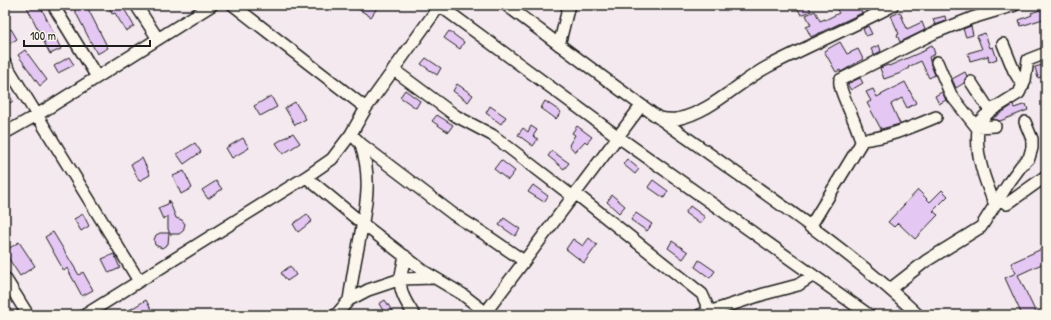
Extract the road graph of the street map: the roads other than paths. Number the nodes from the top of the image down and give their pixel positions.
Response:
1 (53, 5) edge
2 (136, 5) edge
3 (212, 5) edge
4 (234, 5) edge
5 (440, 5) edge
6 (506, 5) edge
7 (569, 5) edge
8 (1015, 5) edge
9 (892, 6) edge
10 (158, 39) junction
11 (1003, 44) dead end
12 (560, 45) junction
13 (1046, 53) edge
14 (937, 62) dead end
15 (5, 63) edge
16 (394, 70) junction
17 (97, 77) junction
18 (1022, 80) junction
19 (971, 82) dead end
20 (641, 106) junction
21 (366, 108) junction
22 (990, 111) junction
23 (37, 115) junction
24 (936, 117) dead end
25 (659, 118) junction
26 (1025, 122) dead end
27 (977, 126) junction
28 (995, 126) dead end
29 (5, 133) edge
30 (351, 134) junction
31 (617, 136) junction
32 (861, 140) junction
33 (361, 144) junction
34 (1046, 176) edge
35 (306, 177) junction
36 (574, 194) junction
37 (1001, 202) junction
38 (363, 224) junction
39 (810, 227) junction
40 (405, 256) junction
41 (524, 261) junction
42 (812, 276) junction
43 (5, 278) edge
44 (433, 278) junction
45 (401, 279) junction
46 (139, 281) junction
47 (890, 289) junction
48 (349, 300) junction
49 (705, 313) edge
50 (488, 314) edge
51 (28, 315) edge
52 (85, 315) edge
53 (336, 315) edge
54 (414, 315) edge
55 (869, 315) edge
56 (918, 315) edge

1 - 17 street
2 - 10 street
3 - 10 street
4 - 21 street
5 - 16 street
5 - 31 street
6 - 12 street
7 - 12 street
8 - 32 street
9 - 25 street
10 - 17 street
11 - 18 street
12 - 20 street
13 - 18 street
14 - 27 street
15 - 23 street
16 - 21 street
16 - 36 street
17 - 23 street
18 - 22 street
19 - 22 street
20 - 25 street
20 - 31 street
21 - 30 street
22 - 27 street
23 - 29 street
23 - 46 street
24 - 32 street
25 - 39 street
26 - 37 street
27 - 28 street
27 - 37 street
30 - 33 street
30 - 35 street
31 - 36 street
31 - 42 street
32 - 39 street
33 - 38 street
33 - 41 street
34 - 37 street
35 - 38 street
35 - 46 street
36 - 41 street
36 - 49 street
37 - 47 street
38 - 40 street
38 - 48 street
39 - 47 street
40 - 44 street
40 - 45 street
41 - 50 street
42 - 49 street
42 - 55 street
43 - 51 street
44 - 45 street
44 - 50 street
45 - 48 street
45 - 54 street
46 - 52 street
47 - 56 street
48 - 53 street

